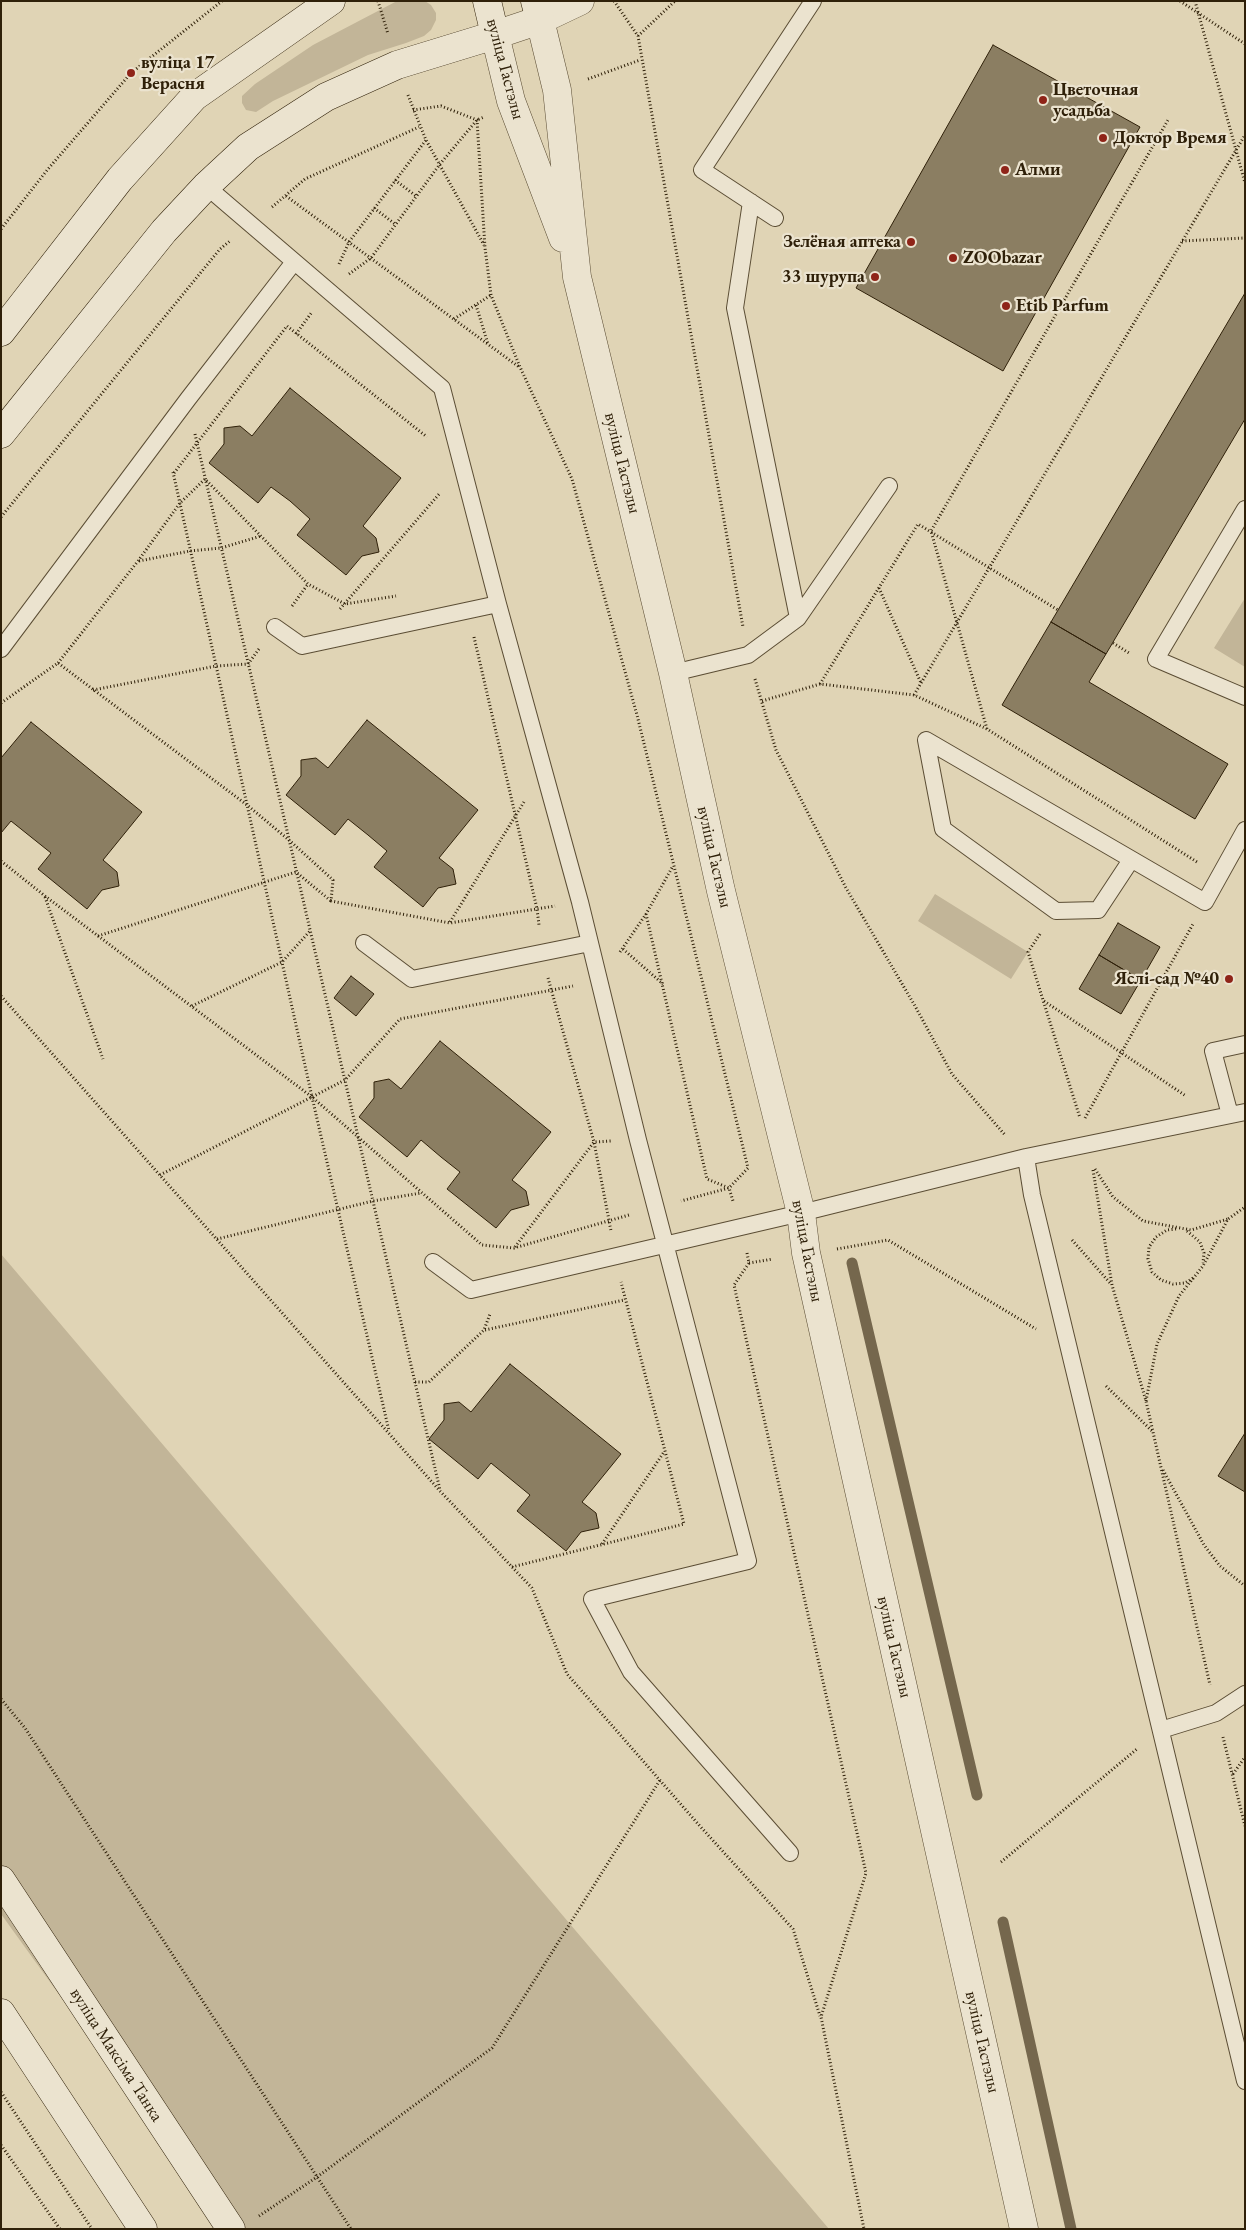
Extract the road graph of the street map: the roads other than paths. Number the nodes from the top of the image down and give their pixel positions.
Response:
1 (330, 1) edge
2 (487, 1) edge
3 (580, 1) edge
4 (813, 1) edge
5 (537, 11) edge
6 (495, 35) junction
7 (206, 186) junction
8 (751, 202) junction
9 (775, 218) dead end
10 (294, 262) junction
11 (577, 276) junction
12 (1, 332) edge
13 (1, 434) edge
14 (888, 486) dead end
15 (1245, 509) edge
16 (498, 604) junction
17 (798, 618) junction
18 (276, 628) road end
19 (1, 649) edge
20 (672, 673) junction
21 (1245, 697) edge
22 (1245, 830) edge
23 (1131, 860) junction
24 (364, 943) dead end
25 (590, 944) junction
26 (1245, 1044) edge
27 (1237, 1113) edge
28 (1026, 1157) junction
29 (801, 1213) junction
30 (665, 1244) junction
31 (433, 1262) dead end
32 (1245, 1694) edge
33 (1160, 1730) junction
34 (790, 1853) dead end
35 (1, 1880) edge
36 (1, 2013) edge
37 (1245, 2081) edge
38 (243, 2224) edge
39 (143, 2229) edge
40 (1024, 2229) edge

1 - 12 street
2 - 6 street, вуліца Гастэлы
3 - 5 street
4 - 8 lane
5 - 6 street
5 - 11 street, вуліца Гастэлы
6 - 7 street
6 - 11 street, вуліца Гастэлы
7 - 10 lane
7 - 13 street
8 - 9 lane
8 - 17 lane
10 - 16 lane
10 - 19 lane
11 - 20 street, вуліца Гастэлы
14 - 17 lane
15 - 21 lane
16 - 18 lane
16 - 25 lane
17 - 20 lane
20 - 29 street, вуліца Гастэлы
22 - 23 lane
23 - 23 lane
24 - 25 lane
25 - 30 lane
26 - 27 lane
27 - 28 lane
28 - 29 lane
28 - 33 lane
29 - 30 lane
29 - 40 street, вуліца Гастэлы
30 - 31 lane
30 - 34 lane
32 - 33 lane
33 - 37 lane
35 - 38 street, вуліца Максіма Танка
36 - 39 street

